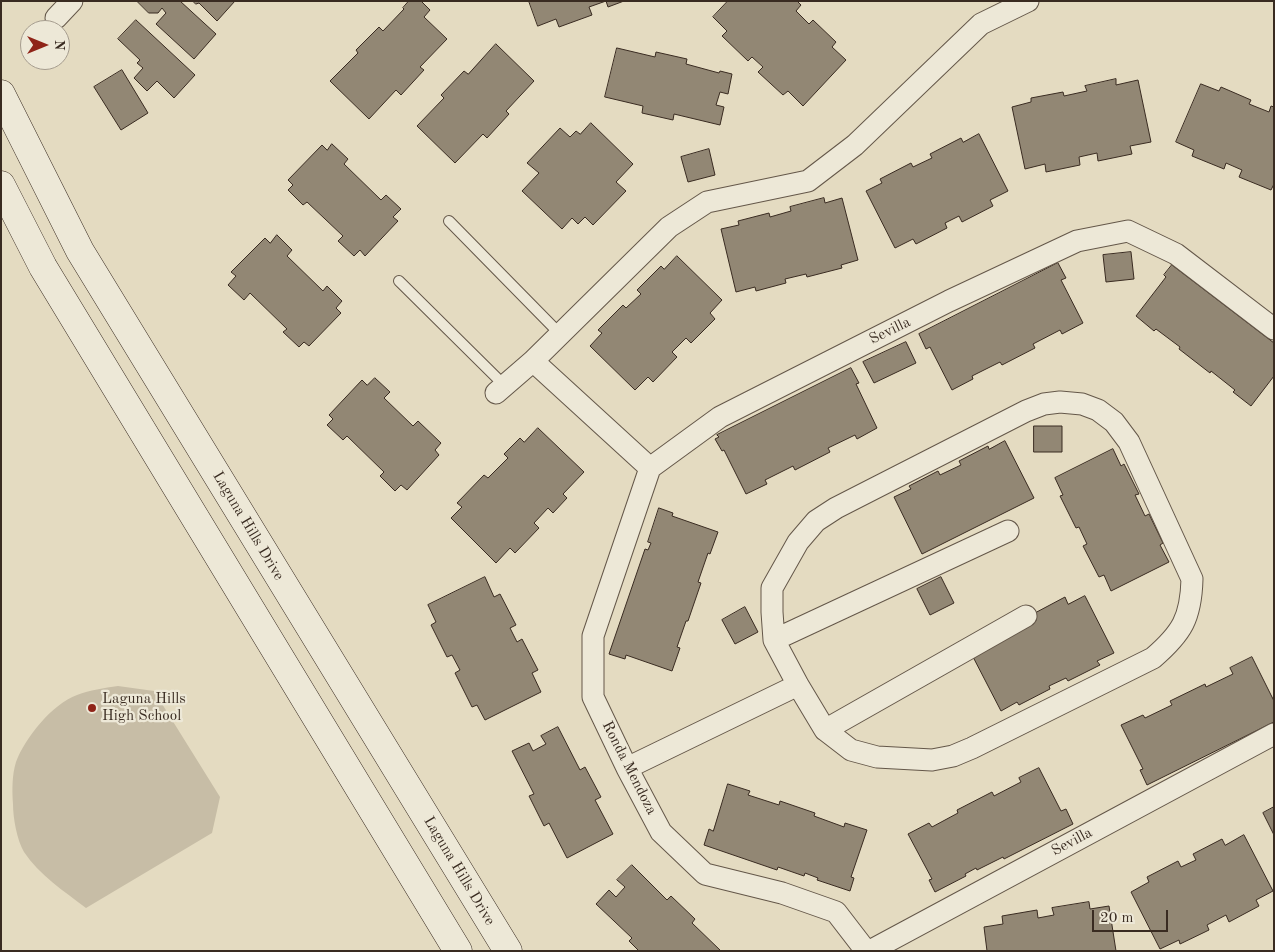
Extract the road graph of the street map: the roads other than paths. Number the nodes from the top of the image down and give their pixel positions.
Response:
1 (72, 1) edge
2 (1028, 1) edge
3 (56, 18) dead end
4 (1, 94) edge
5 (1, 185) edge
6 (448, 221) dead end
7 (399, 281) dead end
8 (1274, 329) edge
9 (560, 334) junction
10 (532, 361) junction
11 (500, 389) joint
12 (650, 468) junction
13 (1008, 531) dead end
14 (1026, 616) dead end
15 (774, 640) junction
16 (798, 685) junction
17 (825, 730) junction
18 (1274, 734) edge
19 (627, 768) junction
20 (458, 951) edge
21 (508, 951) edge
22 (866, 951) edge
23 (870, 951) edge

1 - 3 street
2 - 9 street
4 - 21 main road, Laguna Hills Drive
5 - 20 main road
6 - 9 lane
7 - 11 lane
8 - 12 street, Sevilla
9 - 10 street
10 - 11 street
10 - 12 street
12 - 19 street, Ronda Mendoza
13 - 15 street
14 - 17 street
15 - 16 street
15 - 17 street
16 - 17 street
16 - 19 street
18 - 23 street, Sevilla
19 - 22 street, Ronda Mendoza

